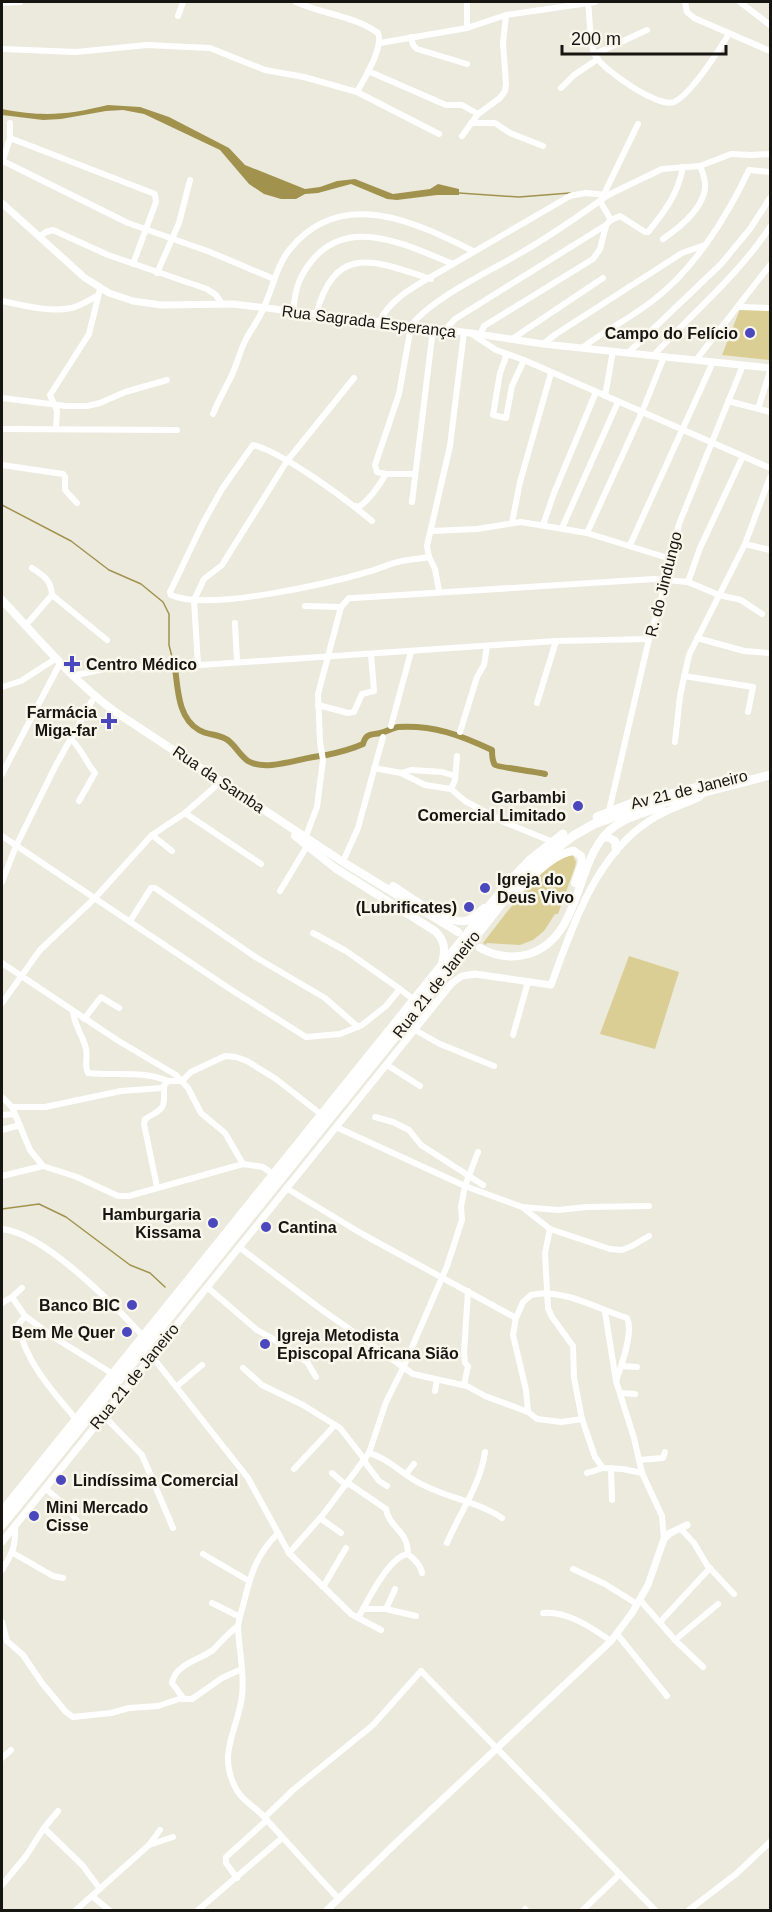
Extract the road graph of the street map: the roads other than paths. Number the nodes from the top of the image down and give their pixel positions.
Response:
1 (20, 2) edge
2 (183, 2) edge
3 (296, 2) edge
4 (467, 2) edge
5 (588, 2) edge
6 (595, 2) edge
7 (685, 2) edge
8 (740, 2) edge
9 (2, 3) edge
10 (506, 15) junction
11 (178, 16) dead end
12 (771, 25) edge
13 (466, 28) junction
14 (647, 30) dead end
15 (729, 34) junction
16 (411, 38) junction
17 (380, 43) junction
18 (2, 49) edge
19 (771, 51) edge
20 (596, 56) junction
21 (467, 64) dead end
22 (368, 71) junction
23 (561, 88) dead end
24 (357, 92) junction
25 (478, 114) junction
26 (10, 123) dead end
27 (471, 123) junction
28 (638, 124) dead end
29 (439, 134) dead end
30 (462, 136) dead end
31 (10, 138) junction
32 (543, 146) dead end
33 (771, 154) edge
34 (2, 162) edge
35 (700, 166) junction
36 (683, 167) junction
37 (771, 172) edge
38 (190, 180) dead end
39 (606, 195) junction
40 (771, 198) edge
41 (600, 201) junction
42 (2, 203) edge
43 (609, 223) junction
44 (771, 227) edge
45 (146, 229) junction
46 (40, 236) junction
47 (173, 239) junction
48 (663, 239) dead end
49 (705, 245) junction
50 (473, 251) junction
51 (133, 264) junction
52 (453, 264) junction
53 (771, 265) edge
54 (157, 273) junction
55 (603, 278) dead end
56 (274, 279) junction
57 (430, 279) junction
58 (100, 289) junction
59 (97, 297) junction
60 (2, 301) edge
61 (222, 304) junction
62 (738, 307) junction
63 (264, 308) junction
64 (771, 308) edge
65 (292, 312) junction
66 (315, 315) junction
67 (379, 322) junction
68 (411, 326) junction
69 (433, 329) junction
70 (444, 330) junction
71 (472, 334) junction
72 (512, 339) junction
73 (543, 344) junction
74 (582, 348) junction
75 (613, 351) junction
76 (628, 353) junction
77 (507, 354) junction
78 (653, 356) junction
79 (664, 357) junction
80 (525, 360) junction
81 (696, 360) junction
82 (713, 362) junction
83 (743, 365) junction
84 (771, 369) edge
85 (551, 373) junction
86 (354, 378) dead end
87 (167, 381) dead end
88 (596, 392) junction
89 (605, 396) junction
90 (2, 399) edge
91 (728, 401) junction
92 (618, 402) junction
93 (52, 403) junction
94 (758, 409) junction
95 (642, 412) junction
96 (771, 412) edge
97 (213, 414) dead end
98 (2, 429) edge
99 (56, 429) junction
100 (177, 430) dead end
101 (683, 430) junction
102 (711, 442) junction
103 (743, 456) junction
104 (288, 461) junction
105 (2, 465) edge
106 (771, 468) edge
107 (386, 474) junction
108 (414, 474) junction
109 (771, 477) edge
110 (412, 502) dead end
111 (77, 503) dead end
112 (355, 506) junction
113 (372, 521) dead end
114 (512, 523) junction
115 (543, 525) junction
116 (562, 528) junction
117 (431, 531) junction
118 (586, 533) junction
119 (745, 544) junction
120 (630, 545) junction
121 (771, 550) edge
122 (429, 557) junction
123 (671, 559) junction
124 (32, 568) dead end
125 (667, 578) junction
126 (688, 582) junction
127 (439, 591) junction
128 (52, 595) junction
129 (719, 595) junction
130 (2, 600) edge
131 (194, 600) junction
132 (2, 606) edge
133 (305, 606) dead end
134 (341, 607) junction
135 (762, 614) dead end
136 (235, 623) dead end
137 (26, 625) junction
138 (697, 638) junction
139 (649, 639) junction
140 (107, 640) dead end
141 (556, 641) junction
142 (487, 646) junction
143 (411, 652) junction
144 (771, 653) edge
145 (371, 654) junction
146 (329, 657) junction
147 (237, 663) junction
148 (55, 664) junction
149 (198, 665) junction
150 (72, 676) junction
151 (684, 676) junction
152 (3, 685) edge
153 (92, 701) junction
154 (537, 703) dead end
155 (318, 705) junction
156 (748, 712) dead end
157 (391, 726) dead end
158 (460, 732) dead end
159 (383, 736) dead end
160 (71, 739) junction
161 (675, 742) dead end
162 (457, 756) dead end
163 (374, 768) junction
164 (771, 769) edge
165 (401, 772) junction
166 (2, 774) edge
167 (771, 775) edge
168 (455, 776) junction
169 (218, 785) junction
170 (451, 789) junction
171 (708, 791) junction
172 (79, 801) dead end
173 (609, 812) junction
174 (185, 813) junction
175 (296, 833) junction
176 (2, 836) edge
177 (152, 836) junction
178 (306, 836) junction
179 (603, 838) junction
180 (553, 842) junction
181 (16, 846) junction
182 (307, 846) junction
183 (172, 851) dead end
184 (616, 851) junction
185 (345, 857) junction
186 (261, 864) dead end
187 (2, 882) edge
188 (280, 891) dead end
189 (496, 898) junction
190 (94, 899) junction
191 (495, 911) junction
192 (130, 921) junction
193 (313, 933) dead end
194 (472, 933) junction
195 (460, 939) junction
196 (2, 963) edge
197 (442, 966) junction
198 (5, 969) edge
199 (21, 977) junction
200 (528, 982) junction
201 (400, 989) junction
202 (414, 1000) junction
203 (2, 1003) edge
204 (118, 1008) dead end
205 (73, 1012) junction
206 (84, 1019) junction
207 (358, 1027) junction
208 (415, 1030) junction
209 (513, 1035) dead end
210 (387, 1065) junction
211 (494, 1066) dead end
212 (182, 1081) junction
213 (166, 1084) junction
214 (420, 1086) dead end
215 (2, 1097) edge
216 (12, 1107) junction
217 (2, 1114) edge
218 (15, 1114) junction
219 (322, 1115) junction
220 (375, 1117) dead end
221 (20, 1125) junction
222 (336, 1127) junction
223 (2, 1130) edge
224 (478, 1152) dead end
225 (243, 1164) junction
226 (42, 1166) junction
227 (274, 1175) junction
228 (2, 1176) edge
229 (470, 1176) junction
230 (483, 1185) dead end
231 (465, 1186) junction
232 (157, 1187) junction
233 (286, 1188) junction
234 (649, 1206) dead end
235 (522, 1207) junction
236 (2, 1229) edge
237 (550, 1229) junction
238 (649, 1236) dead end
239 (238, 1247) junction
240 (443, 1277) junction
241 (207, 1287) junction
242 (22, 1288) dead end
243 (468, 1292) junction
244 (548, 1294) junction
245 (12, 1297) junction
246 (2, 1303) edge
247 (605, 1312) junction
248 (25, 1316) junction
249 (516, 1318) junction
250 (143, 1336) junction
251 (151, 1355) junction
252 (202, 1365) dead end
253 (621, 1366) junction
254 (637, 1367) dead end
255 (243, 1368) dead end
256 (403, 1368) junction
257 (113, 1374) junction
258 (316, 1377) dead end
259 (437, 1380) junction
260 (616, 1381) junction
261 (464, 1385) junction
262 (176, 1387) junction
263 (435, 1391) dead end
264 (620, 1394) junction
265 (635, 1394) dead end
266 (528, 1412) junction
267 (103, 1415) junction
268 (76, 1419) junction
269 (582, 1419) junction
270 (335, 1425) junction
271 (485, 1452) dead end
272 (665, 1452) dead end
273 (366, 1458) junction
274 (639, 1460) junction
275 (414, 1464) dead end
276 (603, 1468) junction
277 (611, 1468) junction
278 (294, 1469) dead end
279 (332, 1473) dead end
280 (587, 1473) dead end
281 (642, 1473) junction
282 (406, 1474) junction
283 (347, 1484) junction
284 (387, 1486) dead end
285 (45, 1488) junction
286 (612, 1500) dead end
287 (466, 1502) junction
288 (2, 1512) edge
289 (320, 1518) junction
290 (502, 1518) dead end
291 (2, 1525) edge
292 (15, 1525) junction
293 (684, 1527) joint
294 (172, 1528) dead end
295 (84, 1531) dead end
296 (278, 1533) junction
297 (341, 1533) dead end
298 (664, 1539) junction
299 (2, 1542) edge
300 (447, 1543) dead end
301 (346, 1548) dead end
302 (13, 1553) junction
303 (289, 1553) junction
304 (203, 1554) dead end
305 (408, 1554) junction
306 (710, 1568) junction
307 (573, 1569) dead end
308 (2, 1570) edge
309 (422, 1573) dead end
310 (63, 1578) dead end
311 (249, 1581) junction
312 (323, 1587) junction
313 (395, 1589) dead end
314 (734, 1594) dead end
315 (639, 1602) junction
316 (212, 1603) dead end
317 (718, 1604) dead end
318 (363, 1609) junction
319 (386, 1609) junction
320 (543, 1613) dead end
321 (416, 1616) dead end
322 (240, 1617) junction
323 (358, 1618) junction
324 (2, 1622) edge
325 (660, 1622) junction
326 (238, 1626) junction
327 (381, 1630) dead end
328 (617, 1634) junction
329 (675, 1640) junction
330 (611, 1641) junction
331 (703, 1667) dead end
332 (242, 1669) junction
333 (667, 1696) dead end
334 (183, 1699) junction
335 (498, 1749) junction
336 (11, 1750) dead end
337 (2, 1758) edge
338 (58, 1811) dead end
339 (266, 1818) junction
340 (44, 1828) junction
341 (160, 1830) dead end
342 (173, 1837) dead end
343 (282, 1838) junction
344 (771, 1842) edge
345 (149, 1845) junction
346 (620, 1874) junction
347 (237, 1878) junction
348 (2, 1885) edge
349 (100, 1889) junction
350 (93, 1897) junction
351 (339, 1899) junction
352 (76, 1911) edge
353 (109, 1911) edge
354 (198, 1911) edge
355 (327, 1911) edge
356 (583, 1911) edge
357 (655, 1911) edge
358 (688, 1911) edge

1 - 9 street
2 - 11 street
3 - 17 street
4 - 13 street
5 - 6 street
5 - 10 street
5 - 20 street
7 - 15 street
8 - 12 street
10 - 13 street
10 - 25 street
13 - 16 street
14 - 20 street
15 - 19 street
15 - 20 street
16 - 17 street
16 - 21 street
17 - 22 street
18 - 24 street
20 - 23 street
22 - 24 street
22 - 25 street
24 - 29 street
25 - 27 street
26 - 31 street
27 - 30 street
27 - 32 street
28 - 39 street
31 - 34 street
31 - 45 street
33 - 35 street
34 - 45 street
35 - 36 street
35 - 48 street
36 - 39 street
36 - 43 street
37 - 49 street
38 - 47 street
39 - 41 street
39 - 50 street
40 - 76 street
41 - 43 street
41 - 68 street
42 - 46 street, Rua Sagrada Esperança
43 - 70 street
43 - 71 street
44 - 78 street
45 - 47 street
45 - 51 street
46 - 51 street
46 - 58 street, Rua Sagrada Esperança
47 - 54 street
47 - 56 street
49 - 73 street
49 - 74 street
50 - 52 street
50 - 56 street
51 - 54 street
52 - 57 street
52 - 65 street
53 - 62 street
54 - 61 street
55 - 72 street
56 - 63 street
57 - 66 street
57 - 67 street
58 - 59 street
58 - 61 street, Rua Sagrada Esperança
59 - 60 street
59 - 93 street
61 - 63 street, Rua Sagrada Esperança
62 - 64 street
62 - 81 street
63 - 65 street, Rua Sagrada Esperança
63 - 97 street
65 - 66 street, Rua Sagrada Esperança
66 - 67 street, Rua Sagrada Esperança
67 - 68 street, Rua Sagrada Esperança
68 - 69 street, Rua Sagrada Esperança
68 - 107 street
69 - 70 street, Rua Sagrada Esperança
69 - 108 street
70 - 71 street, Rua Sagrada Esperança
71 - 72 street, Rua Sagrada Esperança
71 - 77 street
71 - 117 street
72 - 73 street, Rua Sagrada Esperança
73 - 74 street, Rua Sagrada Esperança
74 - 75 street, Rua Sagrada Esperança
75 - 76 street, Rua Sagrada Esperança
75 - 89 street
76 - 78 street, Rua Sagrada Esperança
77 - 80 street
77 - 80 street
78 - 79 street, Rua Sagrada Esperança
79 - 81 street, Rua Sagrada Esperança
79 - 95 street
80 - 85 street
81 - 82 street, Rua Sagrada Esperança
82 - 83 street, Rua Sagrada Esperança
82 - 101 street
83 - 84 street, Rua Sagrada Esperança
83 - 91 street, R. do Jindungo
84 - 94 street
85 - 88 street
85 - 114 street
86 - 104 street
87 - 93 street
88 - 89 street
88 - 115 street
89 - 92 street
90 - 93 street
91 - 94 street
91 - 102 street, R. do Jindungo
92 - 95 street
92 - 116 street
93 - 99 street
94 - 96 street
95 - 101 street
95 - 118 street
98 - 99 street
99 - 100 street
101 - 102 street
101 - 120 street
102 - 103 street
102 - 123 street, R. do Jindungo
103 - 106 street
103 - 126 street
104 - 112 street
104 - 131 street
104 - 131 street
105 - 111 street
107 - 108 street
107 - 112 street
108 - 110 street
109 - 119 street
112 - 113 street
114 - 115 street
114 - 117 street
115 - 116 street
116 - 118 street
117 - 122 street
118 - 120 street
119 - 121 street
119 - 129 street
120 - 123 street
122 - 127 street
122 - 131 street
123 - 125 street, R. do Jindungo
124 - 128 street
125 - 126 street
125 - 127 street
125 - 139 street, R. do Jindungo
126 - 129 street
127 - 134 street
128 - 137 street
128 - 140 street
129 - 135 street
129 - 138 street
130 - 137 main road, Rua da Samba
131 - 149 street
132 - 148 main road, Rua da Samba
133 - 134 street
134 - 146 street
136 - 147 street
137 - 150 main road, Rua da Samba
138 - 144 street
138 - 151 street
139 - 141 street
139 - 173 street, R. do Jindungo
141 - 142 street
141 - 154 street
142 - 143 street
142 - 158 street
143 - 145 street
143 - 157 street
145 - 146 street
145 - 155 street
146 - 147 street
146 - 155 street
147 - 149 street
148 - 152 street
148 - 153 main road, Rua da Samba
148 - 166 street
149 - 150 street
150 - 175 main road, Rua da Samba
151 - 156 street
151 - 161 street
153 - 160 street
153 - 169 main road, Rua da Samba
155 - 178 street
159 - 163 street
160 - 172 street
160 - 181 street
162 - 168 street
163 - 165 street
163 - 185 street
164 - 173 main road, Av 21 de Janeiro
165 - 168 street
165 - 170 street
167 - 171 main road, Rua 21 de Janeiro
168 - 170 street
169 - 174 street
169 - 175 main road, Rua da Samba
170 - 180 street
171 - 179 main road
171 - 184 street
171 - 191 main road, Rua 21 de Janeiro
173 - 180 main road, Av 21 de Janeiro
174 - 177 street
174 - 186 street
175 - 178 main road
175 - 182 main road
175 - 195 main road, Rua da Samba
176 - 181 street
177 - 183 street
177 - 190 street
178 - 185 main road
179 - 184 main road
179 - 191 main road
180 - 189 main road, Av 21 de Janeiro
181 - 187 street
181 - 190 street
182 - 188 street
182 - 197 main road
184 - 200 street, Rua 21 de Janeiro
185 - 189 main road
189 - 194 main road, Av 21 de Janeiro
190 - 192 street
190 - 199 street
191 - 194 main road, Rua 21 de Janeiro
192 - 207 street
192 - 207 street
193 - 201 street
194 - 195 main road, Rua 21 de Janeiro
195 - 197 main road, Rua 21 de Janeiro
195 - 291 main road, Rua 21 de Janeiro
196 - 198 street
197 - 202 main road, Rua 21 de Janeiro
198 - 199 street
199 - 203 street
199 - 205 street
200 - 208 street, Rua 21 de Janeiro
200 - 209 street
201 - 202 street
201 - 207 street
202 - 219 main road, Rua 21 de Janeiro
204 - 206 street
205 - 206 street
205 - 213 street
206 - 212 street
208 - 210 street, Rua 21 de Janeiro
208 - 211 street
210 - 214 street
210 - 222 street, Rua 21 de Janeiro
212 - 213 street
212 - 219 street
212 - 225 street
213 - 216 street
213 - 232 street
215 - 216 street
216 - 218 street
217 - 218 street
218 - 221 street
219 - 227 main road, Rua 21 de Janeiro
220 - 229 street
221 - 223 street
221 - 226 street
222 - 231 street
222 - 233 street, Rua 21 de Janeiro
224 - 229 street
225 - 227 street
225 - 232 street
226 - 228 street
226 - 232 street
227 - 250 main road, Rua 21 de Janeiro
229 - 230 street
229 - 231 street
231 - 235 street
231 - 240 street
233 - 239 street, Rua 21 de Janeiro
233 - 240 street
234 - 235 street
235 - 237 street
236 - 250 street
237 - 238 street
237 - 244 street
239 - 241 street, Rua 21 de Janeiro
239 - 256 street
240 - 243 street
240 - 256 street
241 - 251 street, Rua 21 de Janeiro
241 - 258 street
242 - 245 street
243 - 249 street
243 - 261 street
244 - 247 street
244 - 249 street
244 - 269 street
245 - 246 street
245 - 248 street
247 - 253 street
247 - 260 street
248 - 257 street
248 - 268 street
249 - 266 street
250 - 257 main road, Rua 21 de Janeiro
251 - 262 street
251 - 267 street, Rua 21 de Janeiro
252 - 262 street
253 - 254 street
253 - 260 street
255 - 270 street
256 - 259 street
256 - 273 street
257 - 268 main road, Rua 21 de Janeiro
259 - 261 street
259 - 263 street
260 - 264 street
261 - 266 street
262 - 296 street
264 - 265 street
264 - 274 street
266 - 269 street
267 - 285 street, Rua 21 de Janeiro
267 - 294 street
268 - 288 main road, Rua 21 de Janeiro
269 - 276 street
270 - 273 street
270 - 278 street
271 - 287 street
272 - 274 street
273 - 282 street
273 - 283 street
273 - 284 street
274 - 281 street
275 - 282 street
276 - 277 street
276 - 280 street
277 - 281 street
277 - 286 street
279 - 283 street
281 - 298 street
282 - 287 street
283 - 289 street
283 - 305 street
285 - 292 street, Rua 21 de Janeiro
285 - 295 street
287 - 290 street
287 - 300 street
289 - 297 street
289 - 303 street
292 - 299 street, Rua 21 de Janeiro
292 - 302 street
293 - 298 street
293 - 306 street
296 - 303 street
296 - 311 street
298 - 315 street
301 - 312 street
302 - 308 street
302 - 310 street
303 - 312 street
304 - 311 street
305 - 309 street
305 - 318 street
306 - 314 street
306 - 325 street
307 - 315 street
311 - 322 street
312 - 323 street
313 - 319 street
315 - 325 street
315 - 328 street
316 - 322 street
317 - 329 street
318 - 319 street
318 - 323 street
319 - 321 street
320 - 330 street
322 - 326 street
323 - 327 street
324 - 334 street
325 - 329 street
326 - 332 street
326 - 334 street
328 - 330 street
328 - 333 street
329 - 331 street
330 - 335 street
332 - 334 street
332 - 339 street
335 - 339 street
335 - 346 street
335 - 351 street
336 - 337 street
338 - 340 street
339 - 343 street
339 - 347 street
340 - 348 street
340 - 349 street
341 - 345 street
342 - 345 street
343 - 347 street
343 - 351 street
344 - 358 street
345 - 349 street
346 - 356 street
346 - 357 street
347 - 354 street
349 - 350 street
350 - 352 street
350 - 353 street
351 - 355 street

